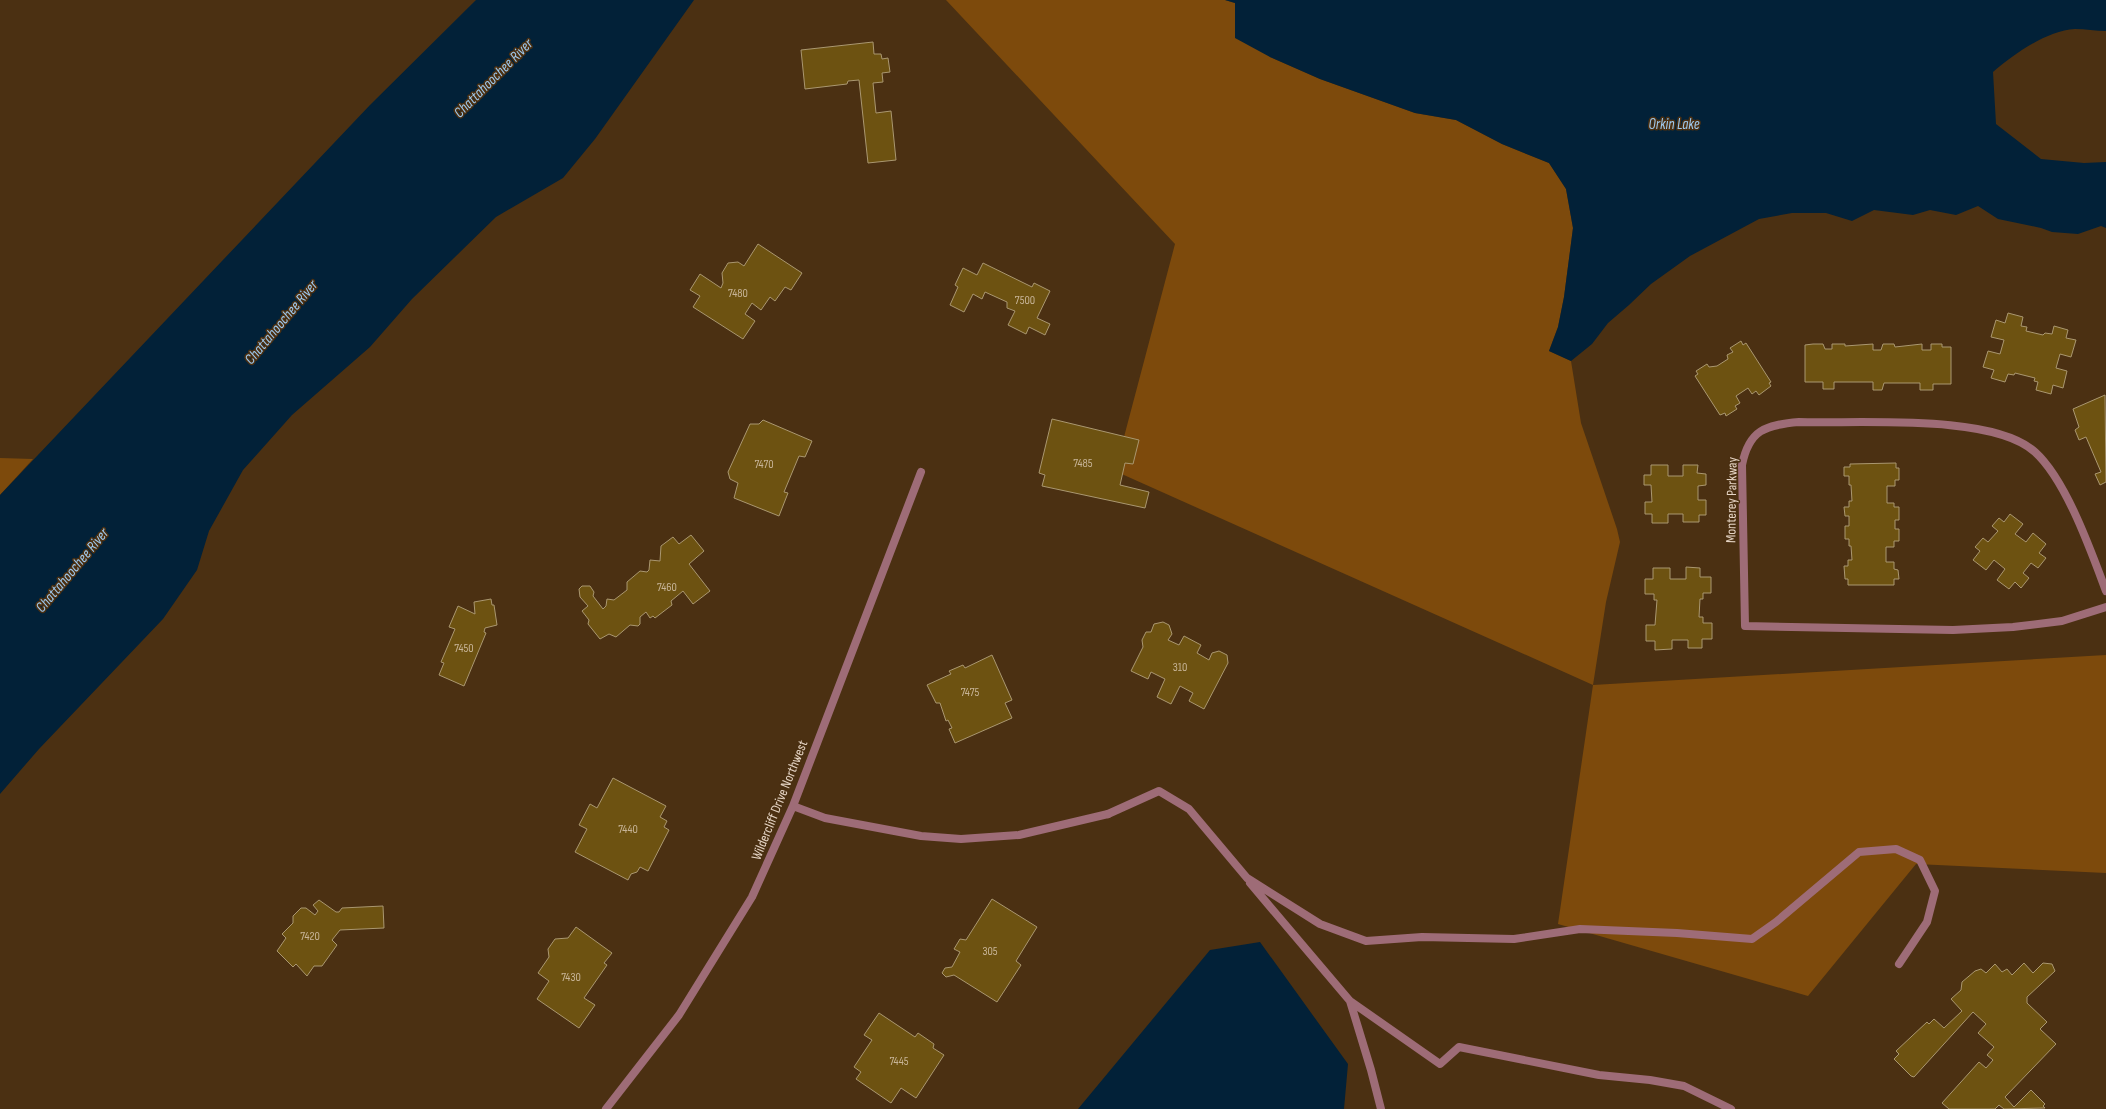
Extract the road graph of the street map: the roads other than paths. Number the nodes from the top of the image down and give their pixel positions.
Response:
1 (921, 472) dead end
2 (2106, 591) edge
3 (2106, 607) edge
4 (793, 806) junction
5 (1247, 878) junction
6 (1899, 964) dead end
7 (1350, 1001) junction
8 (606, 1109) edge
9 (1381, 1109) edge
10 (1731, 1109) edge

1 - 4 street, Wildercliff Drive Northwest
2 - 3 street, Monterey Parkway
4 - 5 street
4 - 8 street, Wildercliff Drive Northwest
5 - 6 street
5 - 7 street
7 - 9 street
7 - 10 street

